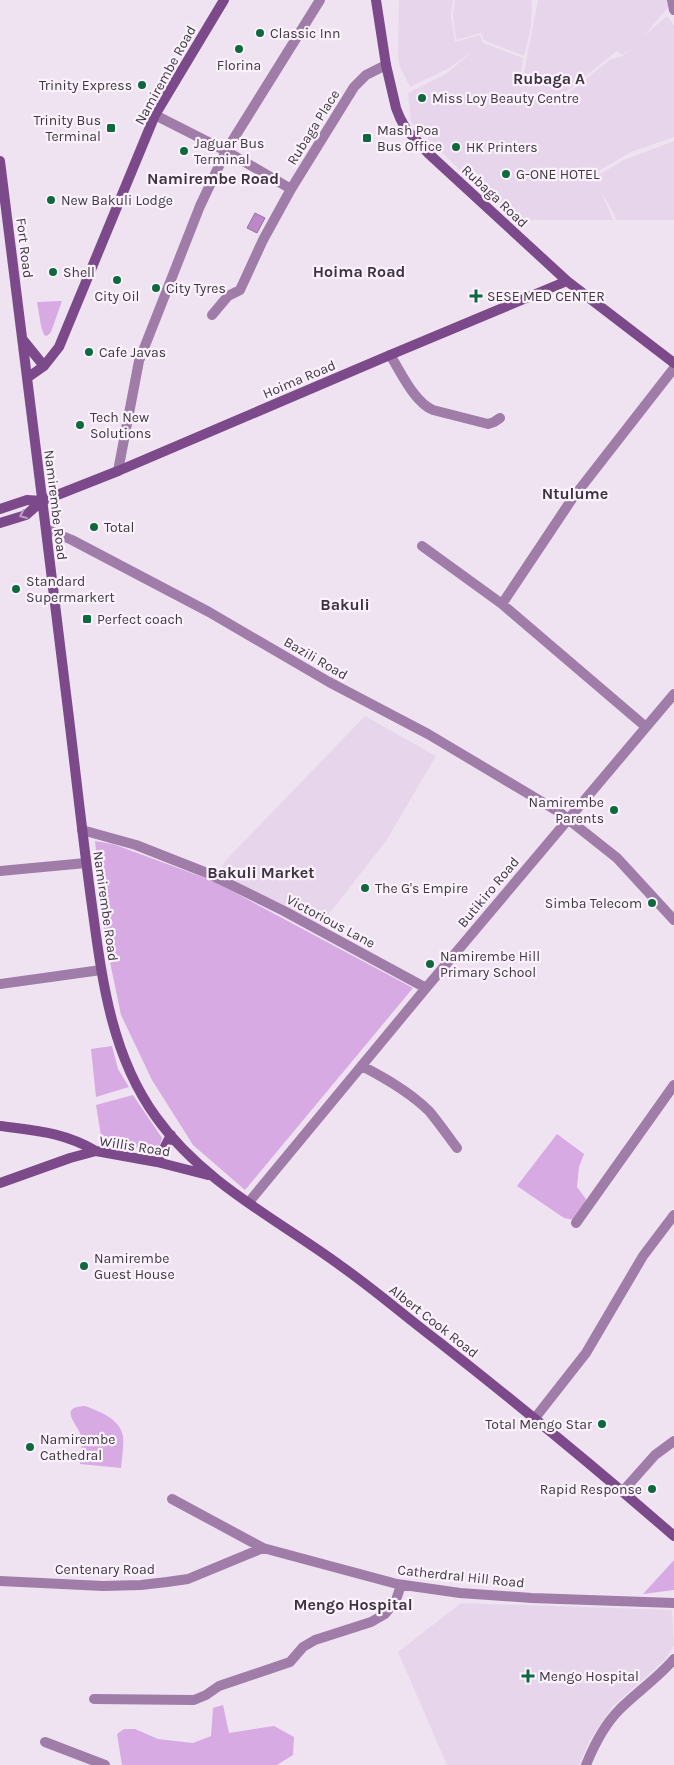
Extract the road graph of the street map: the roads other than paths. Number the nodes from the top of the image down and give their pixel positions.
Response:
1 (224, 0) edge
2 (320, 0) edge
3 (376, 0) edge
4 (672, 0) edge
5 (674, 10) edge
6 (386, 65) junction
7 (155, 115) junction
8 (226, 151) junction
9 (0, 161) edge
10 (291, 189) junction
11 (567, 281) junction
12 (212, 315) dead end
13 (22, 339) junction
14 (390, 355) junction
15 (674, 363) edge
16 (44, 366) junction
17 (674, 368) edge
18 (27, 378) junction
19 (500, 418) dead end
20 (118, 472) junction
21 (42, 501) junction
22 (0, 509) edge
23 (0, 523) edge
24 (46, 529) junction
25 (422, 546) dead end
26 (502, 604) junction
27 (674, 694) edge
28 (646, 727) junction
29 (568, 820) junction
30 (82, 830) junction
31 (86, 863) junction
32 (0, 871) edge
33 (674, 920) edge
34 (101, 970) junction
35 (0, 984) edge
36 (426, 988) junction
37 (362, 1066) junction
38 (674, 1084) edge
39 (0, 1126) edge
40 (170, 1135) junction
41 (457, 1148) dead end
42 (96, 1151) junction
43 (157, 1162) junction
44 (209, 1175) junction
45 (0, 1183) edge
46 (249, 1202) junction
47 (674, 1215) edge
48 (576, 1223) dead end
49 (535, 1418) junction
50 (674, 1442) edge
51 (623, 1491) junction
52 (172, 1499) dead end
53 (674, 1536) edge
54 (264, 1548) junction
55 (0, 1581) edge
56 (401, 1585) junction
57 (674, 1603) edge
58 (674, 1659) edge
59 (94, 1699) dead end
60 (45, 1742) dead end
61 (105, 1765) edge
62 (586, 1765) edge

1 - 7 main road, Namirembe Road
2 - 8 street
3 - 6 main road, Rubaga Road
4 - 5 street
6 - 10 street, Rubaga Place
6 - 11 main road, Rubaga Road
7 - 8 street
7 - 16 main road, Namirembe Road
8 - 10 street
8 - 20 street
9 - 13 main road, Fort Road
10 - 12 street, Rubaga Place
11 - 14 main road, Hoima Road
11 - 15 main road, Rubaga Road
13 - 16 main road
13 - 18 main road, Fort Road
14 - 19 street
14 - 20 main road, Hoima Road
16 - 18 main road, Namirembe Road
17 - 26 street
18 - 21 main road, Namirembe Road
20 - 21 main road, Hoima Road
21 - 22 main road, Hoima Road
21 -> 23 main road, Hoima Road
21 - 24 main road, Namirembe Road
24 - 29 street, Bazili Road
24 - 30 main road, Namirembe Road
25 - 26 street
26 - 28 street
27 - 28 street, Butikiro Road
28 - 29 street, Butikiro Road
29 - 33 street, Bazili Road
29 - 36 street, Butikiro Road
30 - 31 main road, Namirembe Road
30 - 36 street, Victorious Lane
31 - 32 street
31 - 34 main road, Namirembe Road
34 - 35 street
34 - 40 main road, Namirembe Road
36 - 37 street, Butikiro Road
37 - 41 street
37 - 46 street, Butikiro Road
38 - 48 street
39 - 42 main road
40 - 43 main road
40 - 44 main road, Albert Cook Road
42 - 43 main road, Willis Road
42 - 45 main road, Willis Road
43 - 44 main road, Willis Road
44 - 46 main road, Albert Cook Road
46 - 49 main road, Albert Cook Road
47 - 49 street
49 - 51 main road, Albert Cook Road
50 - 51 street
51 - 53 main road, Albert Cook Road
52 - 54 street, Catherdral Hill Road
54 - 55 street, Centenary Road
54 - 56 street, Catherdral Hill Road
56 - 57 street, Catherdral Hill Road
56 - 59 street
58 - 62 street
60 - 61 street

